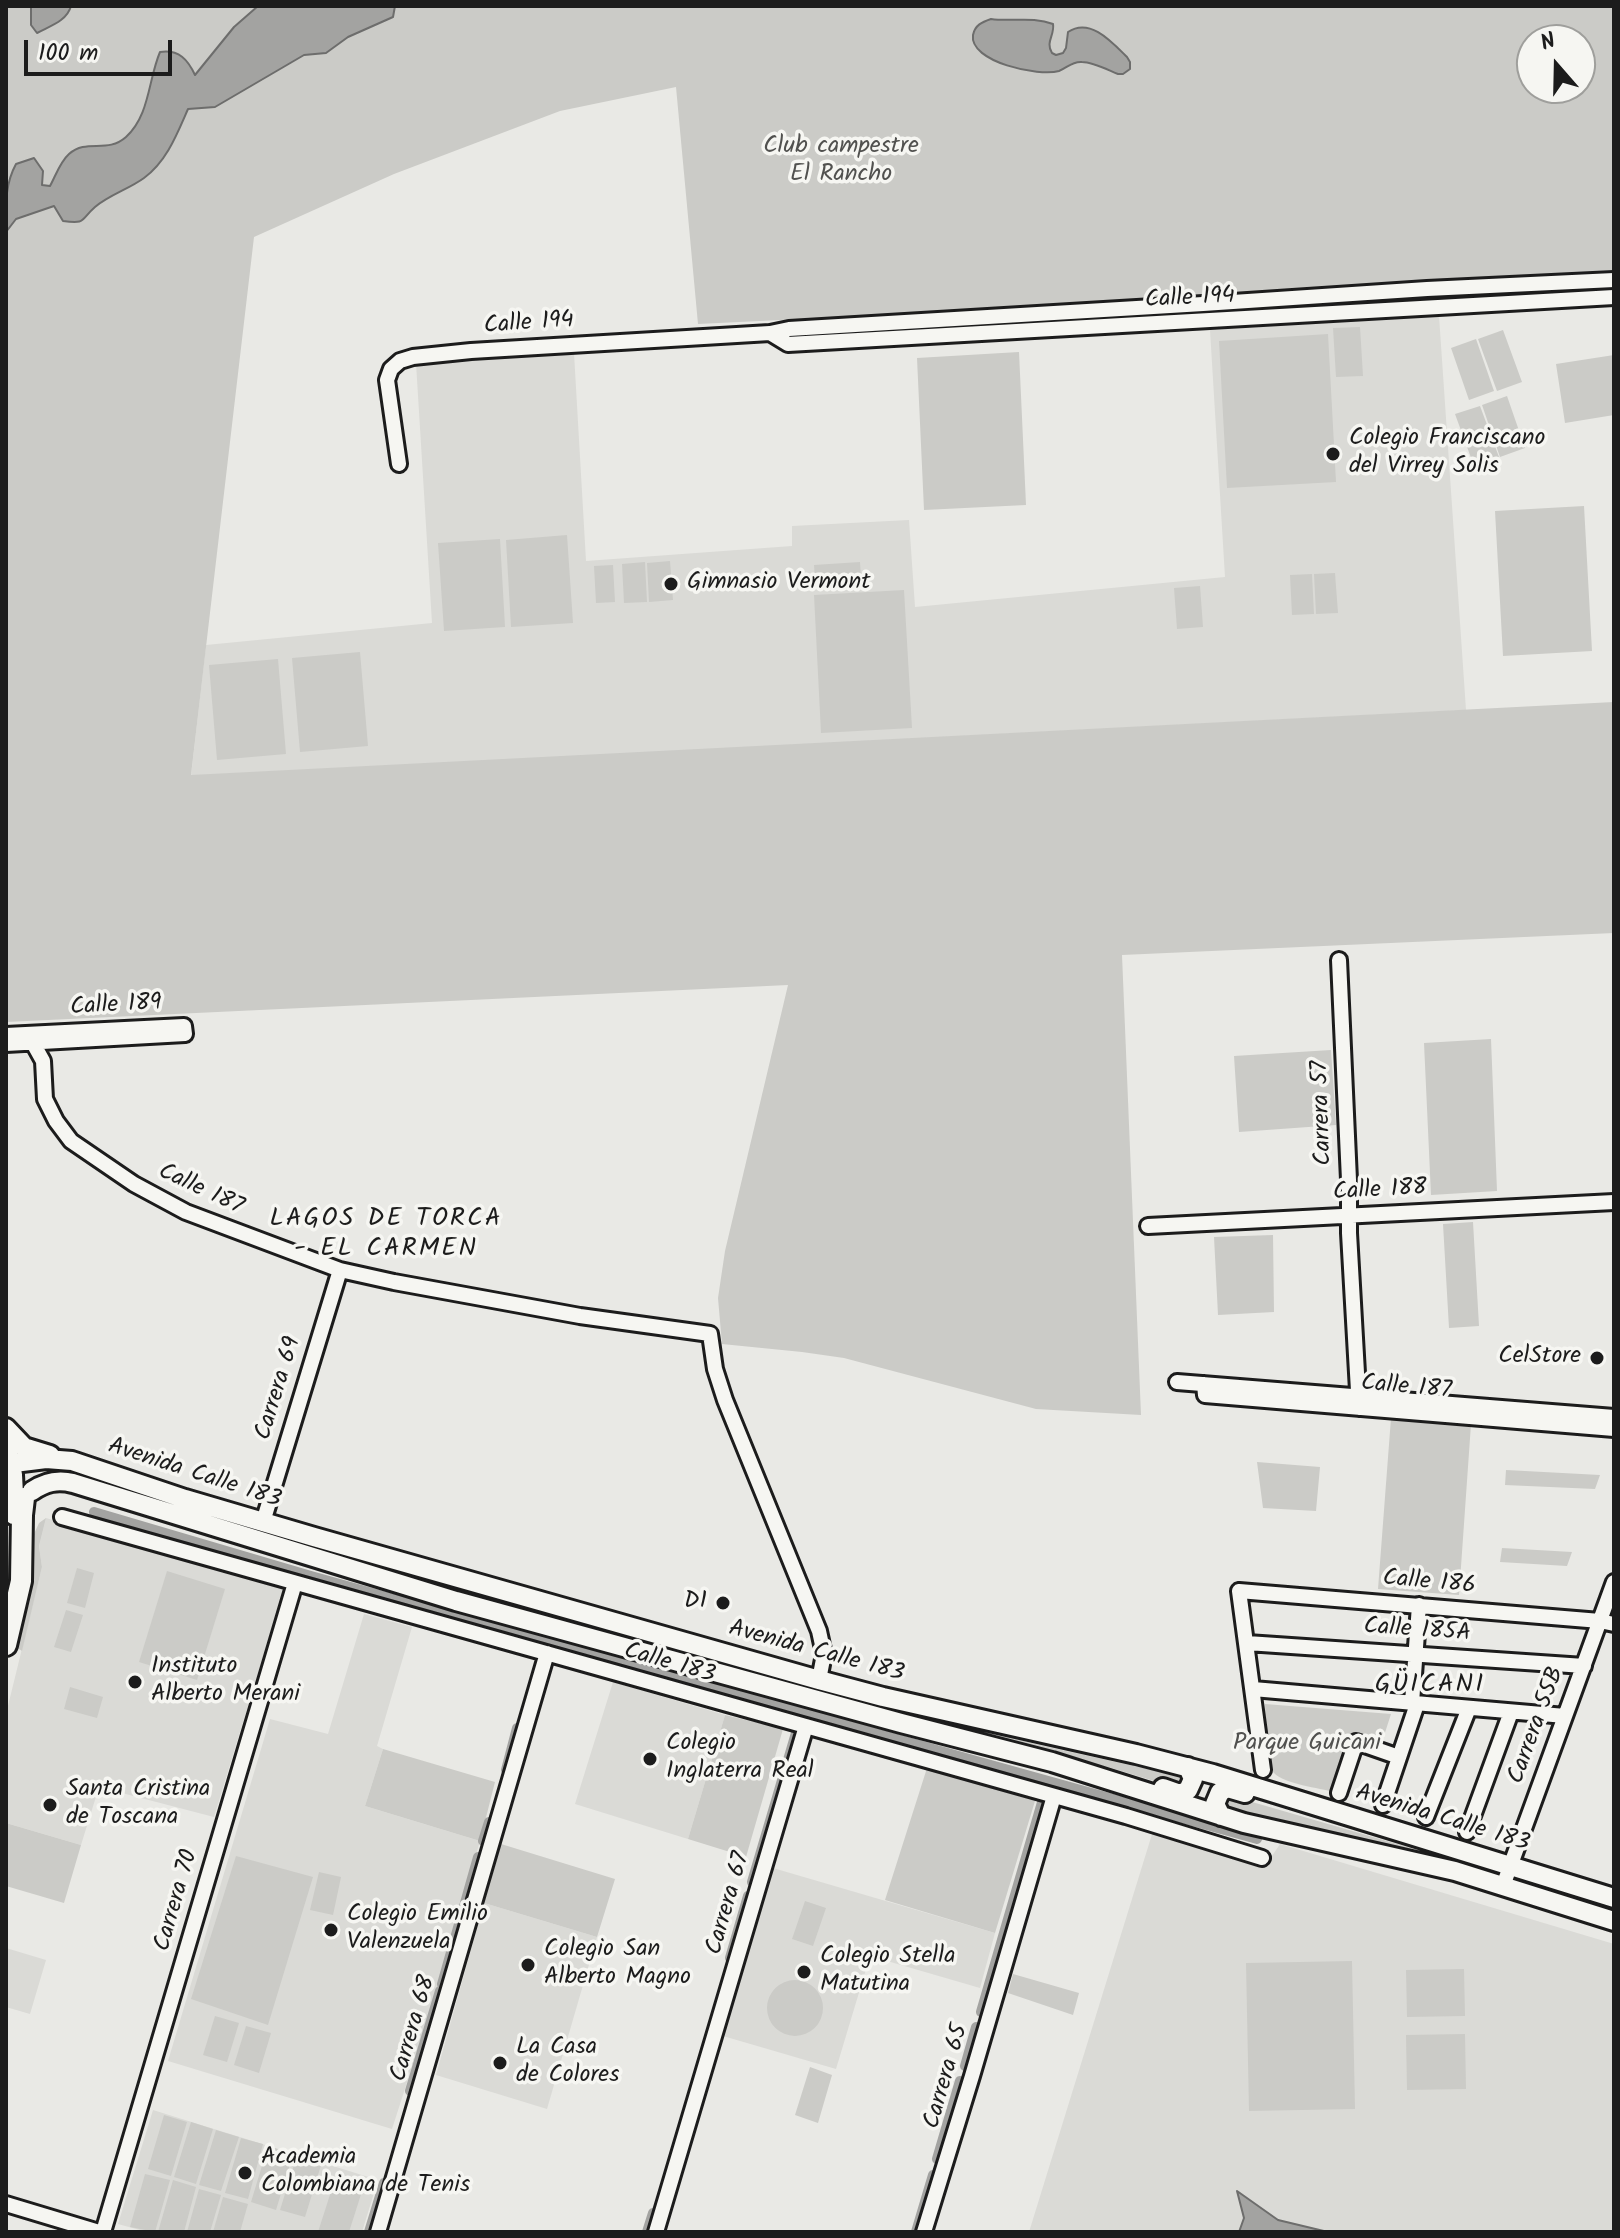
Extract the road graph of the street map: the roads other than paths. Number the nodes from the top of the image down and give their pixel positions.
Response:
1 (1614, 280) edge
2 (1614, 297) edge
3 (770, 333) junction
4 (399, 464) dead end
5 (1339, 960) dead end
6 (6, 1035) edge
7 (33, 1043) junction
8 (6, 1044) edge
9 (1614, 1202) edge
10 (1349, 1216) junction
11 (1148, 1226) dead end
12 (340, 1270) junction
13 (1177, 1382) dead end
14 (1358, 1402) junction
15 (1614, 1417) edge
16 (6, 1428) edge
17 (1614, 1429) edge
18 (7, 1458) edge
19 (72, 1461) junction
20 (23, 1501) junction
21 (62, 1517) dead end
22 (263, 1522) junction
23 (6, 1579) edge
24 (1614, 1582) edge
25 (295, 1583) junction
26 (1419, 1605) junction
27 (1607, 1622) edge
28 (1247, 1643) junction
29 (6, 1645) edge
30 (547, 1653) junction
31 (1416, 1654) junction
32 (1584, 1666) junction
33 (819, 1680) junction
34 (1253, 1689) junction
35 (1415, 1703) junction
36 (1469, 1708) junction
37 (1511, 1712) junction
38 (1565, 1716) junction
39 (806, 1726) junction
40 (1399, 1757) junction
41 (1188, 1767) junction
42 (1071, 1768) junction
43 (1263, 1770) dead end
44 (1054, 1796) junction
45 (1336, 1802) junction
46 (1383, 1805) dead end
47 (1221, 1816) junction
48 (1426, 1817) dead end
49 (1467, 1832) dead end
50 (1262, 1858) dead end
51 (1510, 1866) junction
52 (1503, 1886) junction
53 (1614, 1898) edge
54 (1614, 1921) edge
55 (6, 2204) edge
56 (101, 2232) edge
57 (378, 2232) edge
58 (656, 2232) edge
59 (924, 2232) edge

1 - 3 street, Calle 194
2 - 3 street, Calle 194
3 - 4 street, Calle 194
5 - 10 street, Carrera 57
6 - 7 street, Calle 189
7 - 8 street, Calle 189
7 - 12 street, Calle 187
9 - 10 street, Calle 188
10 - 11 street, Calle 188
10 - 14 street, Carrera 57
12 - 22 street, Carrera 69
12 - 33 street, Calle 187
13 - 14 street, Calle 187
14 - 15 street, Calle 187
14 - 17 street, Calle 187
16 - 19 main road
18 - 19 main road, Avenida Calle 183
18 - 20 highway
19 - 22 main road, Avenida Calle 183
20 - 23 highway
20 - 29 highway
20 - 42 main road, Avenida Calle 183
21 - 25 street, Calle 183
22 - 33 main road, Avenida Calle 183
24 - 27 street, Carrera 55B
25 - 30 street, Calle 183
25 - 56 street, Carrera 70
26 - 27 street, Calle 186
26 - 28 street, Calle 186
26 - 31 street
27 - 32 street, Carrera 55B
28 - 31 street, Calle 185A
28 - 34 street
30 - 39 street, Calle 183
30 - 57 street, Carrera 68
31 - 32 street, Calle 185A
31 - 35 street
32 - 38 street, Carrera 55B
33 - 41 main road, Avenida Calle 183
34 - 35 street
34 - 43 street
35 - 36 street
35 - 40 street
36 - 37 street
36 - 48 street
37 - 38 street
37 - 49 street
38 - 51 street, Carrera 55B
39 - 44 street, Calle 183
39 - 58 street, Carrera 67
40 - 45 street
40 - 46 street
41 - 42 main road
41 - 45 main road, Avenida Calle 183
42 - 47 main road, Avenida Calle 183
44 - 50 street, Calle 183
44 - 59 street, Carrera 65
45 - 47 main road
45 - 51 main road, Avenida Calle 183
47 - 52 main road, Avenida Calle 183
51 - 52 street, Carrera 55B
51 - 53 main road, Avenida Calle 183
52 - 54 main road, Avenida Calle 183
55 - 56 street

